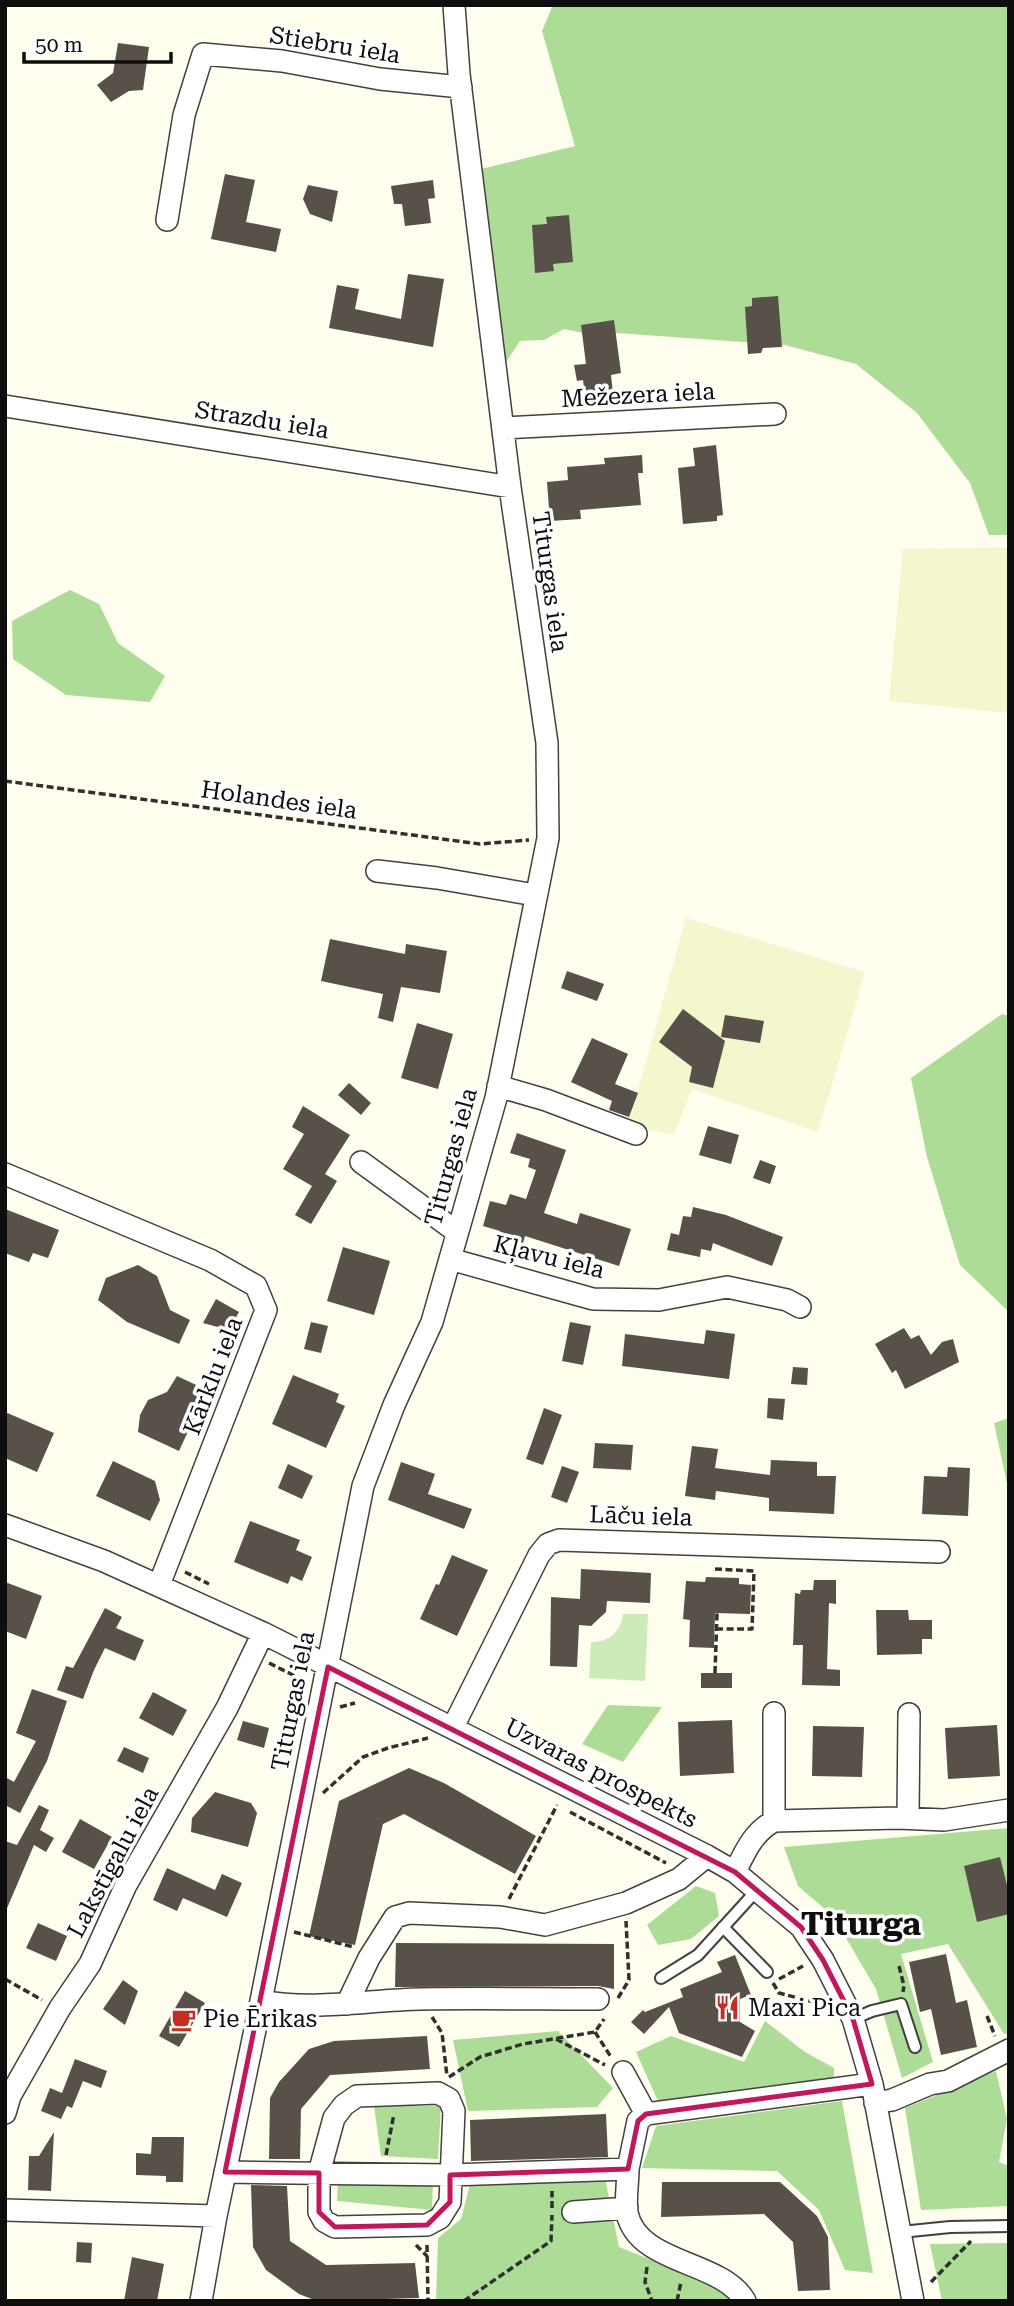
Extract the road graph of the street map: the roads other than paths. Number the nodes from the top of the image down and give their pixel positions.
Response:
1 (454, 5) edge
2 (461, 87) junction
3 (167, 220) dead end
4 (5, 406) edge
5 (775, 414) dead end
6 (505, 428) junction
7 (510, 487) junction
8 (377, 871) dead end
9 (535, 895) junction
10 (498, 1086) junction
11 (636, 1134) dead end
12 (361, 1162) dead end
13 (5, 1174) edge
14 (457, 1232) junction
15 (450, 1259) junction
16 (800, 1307) dead end
17 (5, 1525) edge
18 (939, 1552) dead end
19 (159, 1585) junction
20 (263, 1633) junction
21 (328, 1667) junction
22 (774, 1713) dead end
23 (909, 1714) dead end
24 (453, 1727) junction
25 (1009, 1810) edge
26 (908, 1818) junction
27 (774, 1821) junction
28 (707, 1856) junction
29 (735, 1872) junction
30 (757, 1889) junction
31 (723, 1927) junction
32 (767, 1972) dead end
33 (661, 1978) dead end
34 (598, 1999) dead end
35 (261, 2001) junction
36 (347, 2004) junction
37 (853, 2020) junction
38 (915, 2048) dead end
39 (1009, 2050) edge
40 (620, 2070) road end
41 (874, 2093) junction
42 (5, 2113) edge
43 (646, 2114) junction
44 (628, 2169) junction
45 (225, 2172) junction
46 (319, 2173) junction
47 (450, 2175) junction
48 (627, 2208) junction
49 (5, 2210) edge
50 (573, 2212) dead end
51 (216, 2216) junction
52 (1009, 2226) edge
53 (901, 2232) junction
54 (201, 2301) edge
55 (745, 2301) edge
56 (914, 2301) edge

1 - 2 street, Titurgas iela
2 - 3 street, Stiebru iela
2 - 6 street, Titurgas iela
4 - 7 street, Strazdu iela
5 - 6 street, Mežezera iela
6 - 7 street, Titurgas iela
7 - 9 street, Titurgas iela
8 - 9 street
9 - 10 street, Titurgas iela
10 - 11 street
10 - 14 street, Titurgas iela
12 - 14 street
13 - 19 street, Kārklu iela
14 - 15 street, Titurgas iela
15 - 16 street, Kļavu iela
15 - 21 street, Titurgas iela
17 - 19 street, Uzvaras prospekts
18 - 24 street, Lāču iela
19 - 20 street, Uzvaras prospekts
20 - 21 street, Uzvaras prospekts
20 - 42 street, Lakstīgalu iela
21 - 24 street, Uzvaras prospekts
21 - 35 street, Titurgas iela
22 - 27 street
23 - 26 street
24 - 28 street, Uzvaras prospekts
25 - 26 street
26 - 27 street
27 - 29 street
28 - 29 street, Uzvaras prospekts
28 - 36 street
29 - 30 street, Uzvaras prospekts
30 - 31 lane
30 - 37 street, Uzvaras prospekts
31 - 32 lane
31 - 33 lane
34 - 36 street
35 - 36 street
35 - 45 street, Titurgas iela
37 - 38 lane
37 - 41 street, Uzvaras prospekts
39 - 41 street
40 - 43 street
41 - 43 street
41 - 53 street, Uzvaras prospekts
43 - 44 street
44 - 47 street
44 - 48 street
45 - 46 street
45 - 51 street, Titurgas iela
46 - 47 street
46 - 47 street
46 - 47 street
48 - 50 street
48 - 55 street
49 - 51 street
51 - 54 street, Titurgas iela
52 - 53 lane
53 - 56 street, Uzvaras prospekts

